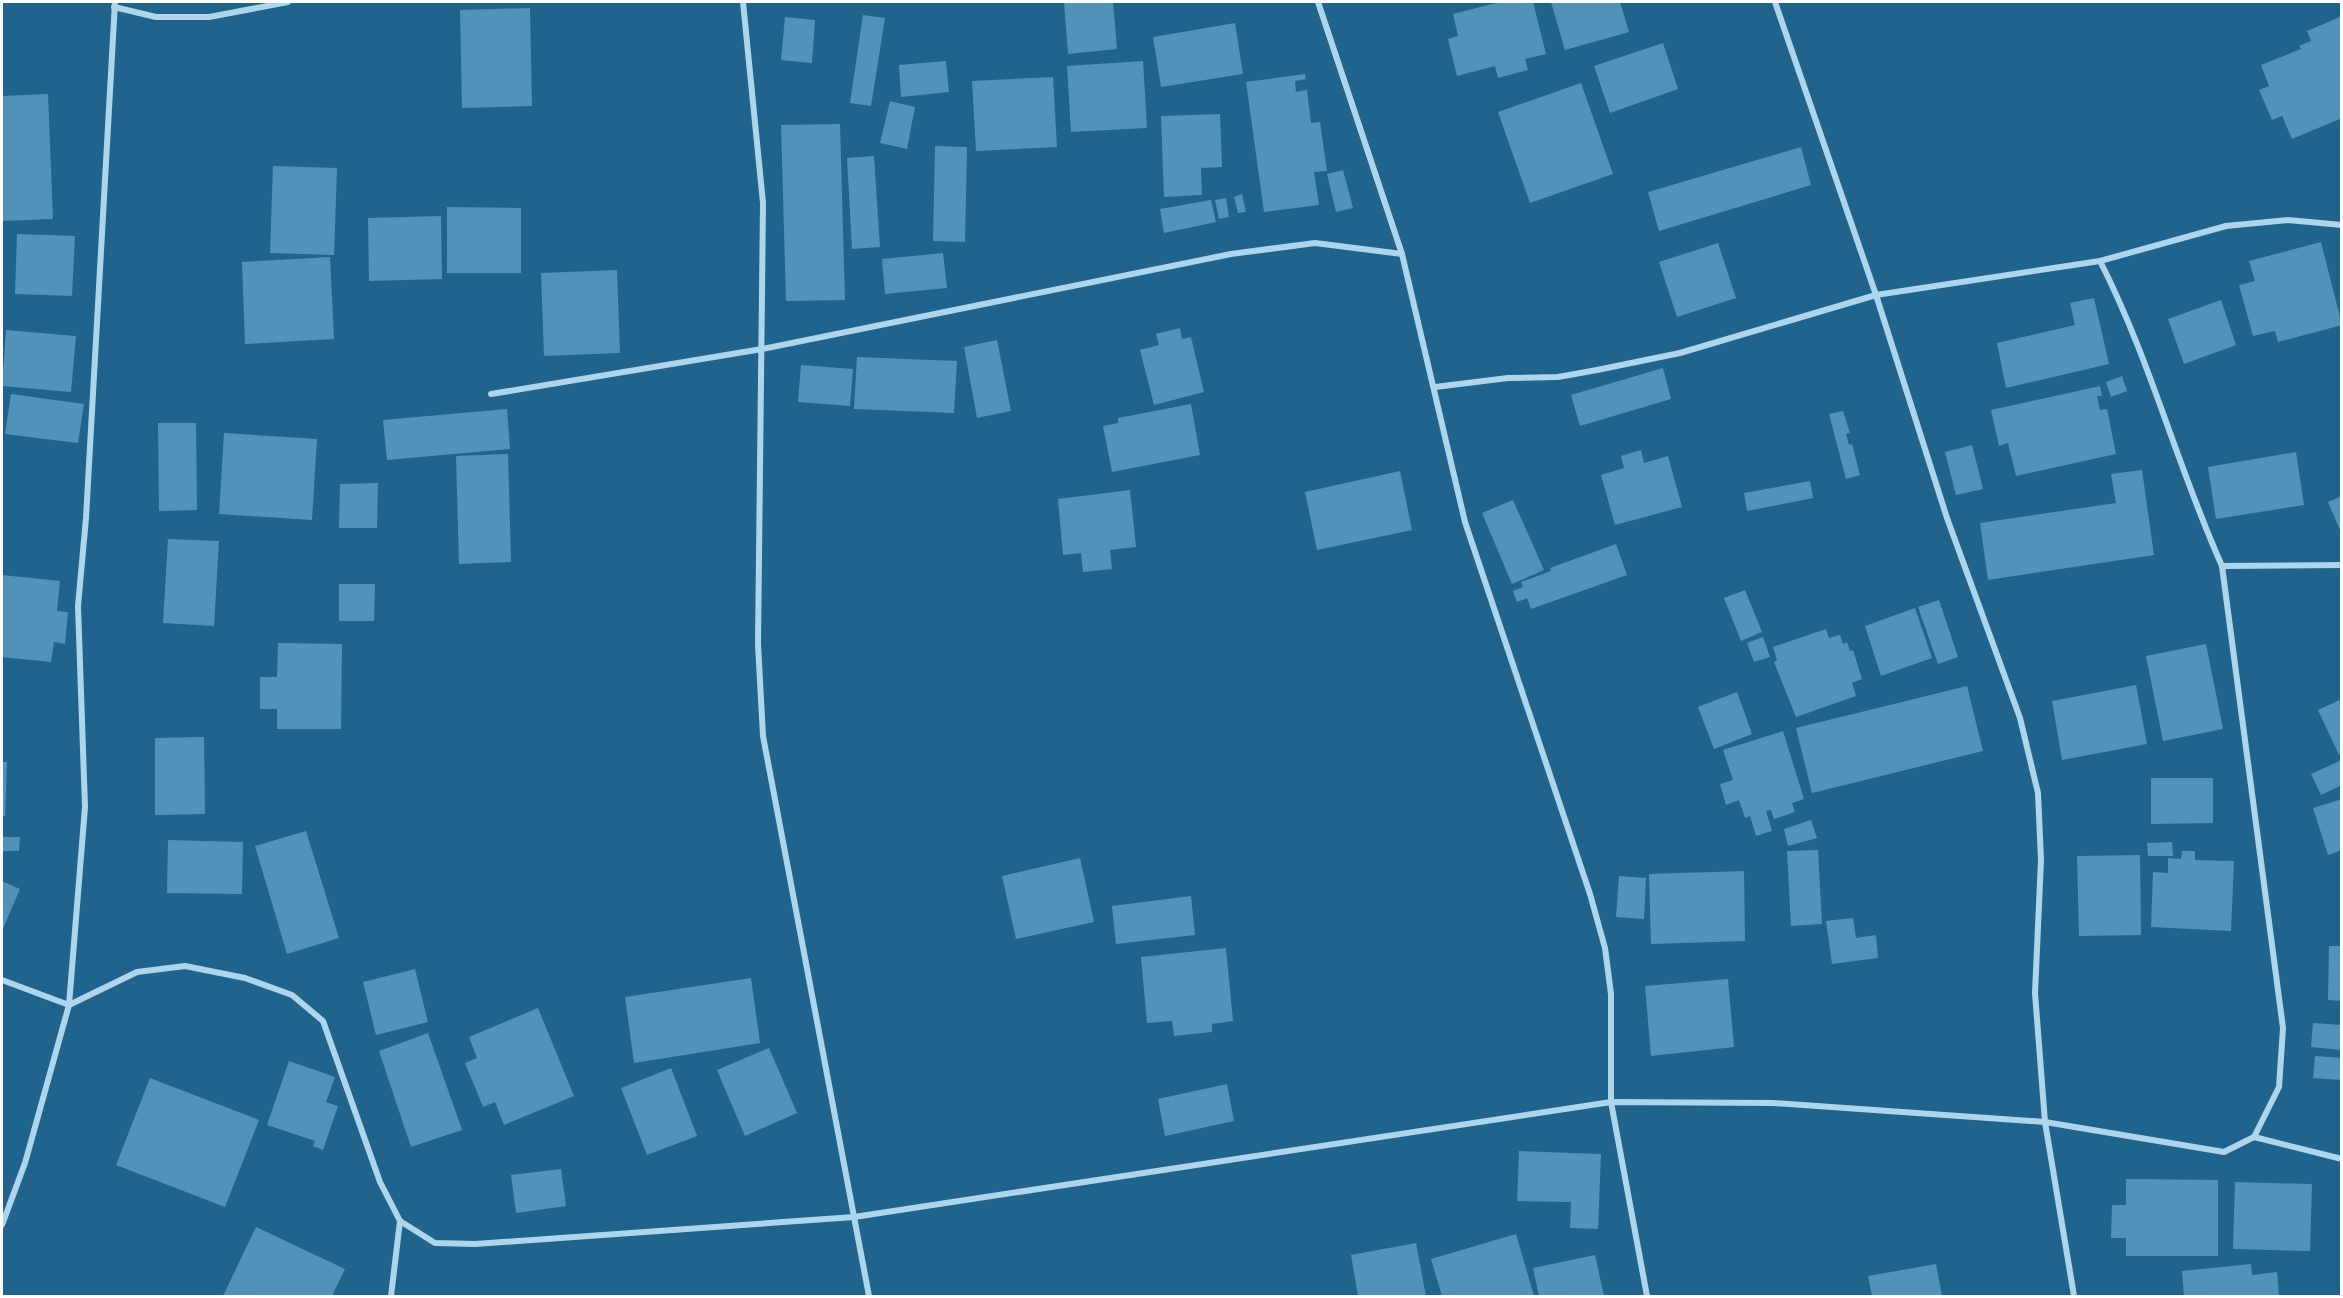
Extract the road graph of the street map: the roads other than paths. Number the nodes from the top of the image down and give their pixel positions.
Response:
1 (288, 2) edge
2 (743, 2) edge
3 (1318, 2) edge
4 (1775, 2) edge
5 (114, 4) edge
6 (2342, 225) edge
7 (1402, 254) junction
8 (2100, 261) junction
9 (1876, 295) junction
10 (762, 349) junction
11 (1435, 387) junction
12 (491, 394) dead end
13 (2342, 565) edge
14 (2223, 566) junction
15 (2, 980) edge
16 (69, 1005) junction
17 (1611, 1102) junction
18 (2045, 1122) junction
19 (2254, 1137) junction
20 (2342, 1160) edge
21 (854, 1217) junction
22 (400, 1221) junction
23 (2, 1225) edge
24 (391, 1296) edge
25 (869, 1296) edge
26 (1647, 1296) edge
27 (2074, 1296) edge

1 - 5 street
2 - 10 street
3 - 7 street
4 - 9 street
5 - 16 street
6 - 8 street
7 - 10 street
7 - 11 street
8 - 9 street
8 - 14 street
9 - 11 street
9 - 18 street
10 - 12 street
10 - 21 street
11 - 17 street
13 - 14 street
14 - 19 street
15 - 16 street
16 - 22 street
16 - 23 street
17 - 18 street
17 - 21 street
17 - 26 street
18 - 19 street
18 - 27 street
19 - 20 street
21 - 22 street
21 - 25 street
22 - 24 street

